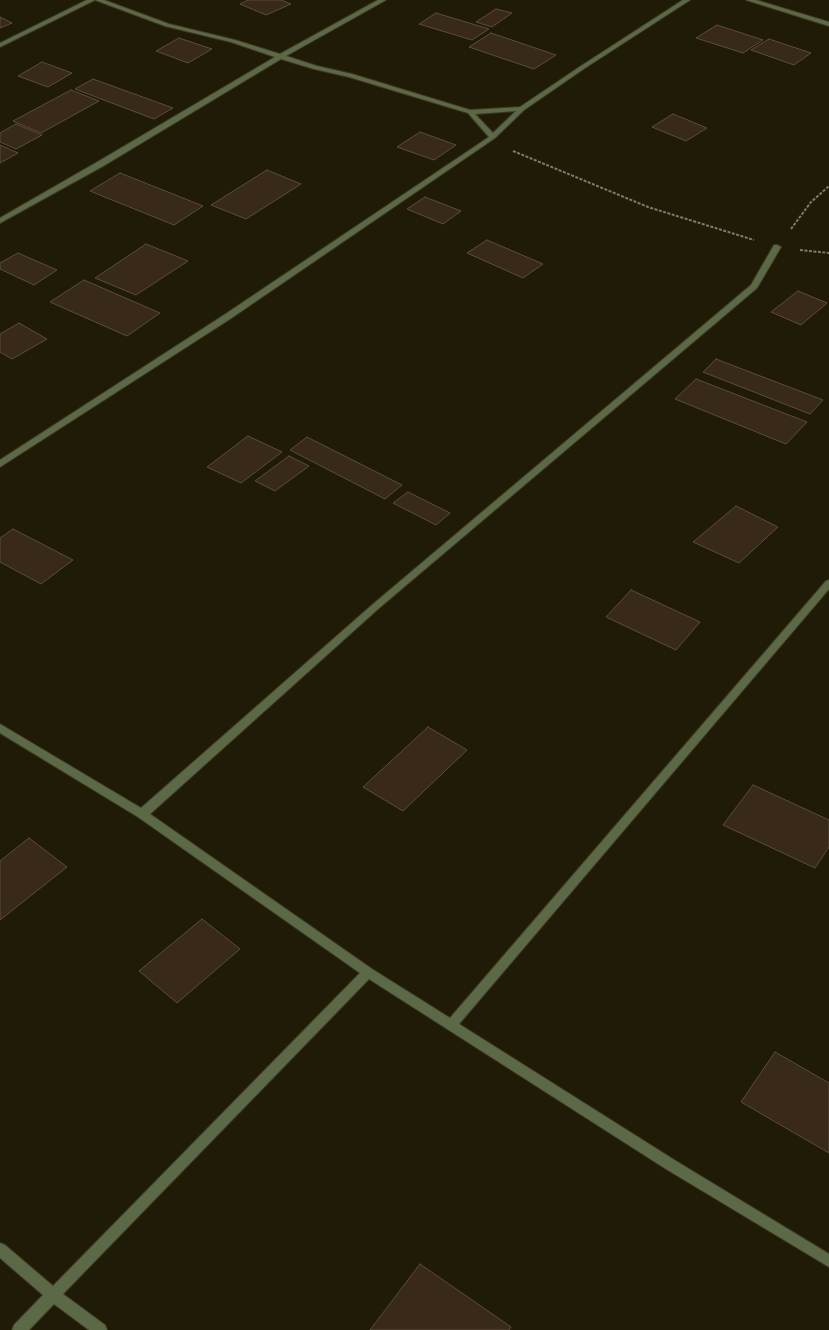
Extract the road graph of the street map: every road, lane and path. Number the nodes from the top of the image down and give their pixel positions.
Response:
1 (92, 0) edge
2 (98, 0) edge
3 (383, 0) edge
4 (687, 0) edge
5 (749, 0) edge
6 (829, 24) edge
7 (0, 45) edge
8 (280, 57) junction
9 (522, 109) junction
10 (470, 112) junction
11 (493, 137) junction
12 (829, 186) edge
13 (0, 221) edge
14 (777, 247) junction
15 (829, 254) edge
16 (0, 464) edge
17 (829, 583) edge
18 (0, 728) edge
19 (142, 814) junction
20 (368, 972) junction
21 (452, 1024) junction
22 (0, 1248) edge
23 (829, 1261) edge
24 (54, 1295) junction
25 (19, 1330) edge
26 (100, 1330) edge

1 - 7 street
2 - 8 street
3 - 8 street
4 - 9 street
5 - 6 street
8 - 10 street
8 - 13 street
9 - 10 street
9 - 11 street
10 - 11 street
11 - 14 path
11 - 16 street
12 - 14 path
14 - 15 path
14 - 19 street
17 - 21 street
18 - 19 street
19 - 20 street
20 - 21 street
20 - 24 street
21 - 23 street
22 - 24 street
24 - 25 street
24 - 26 street

